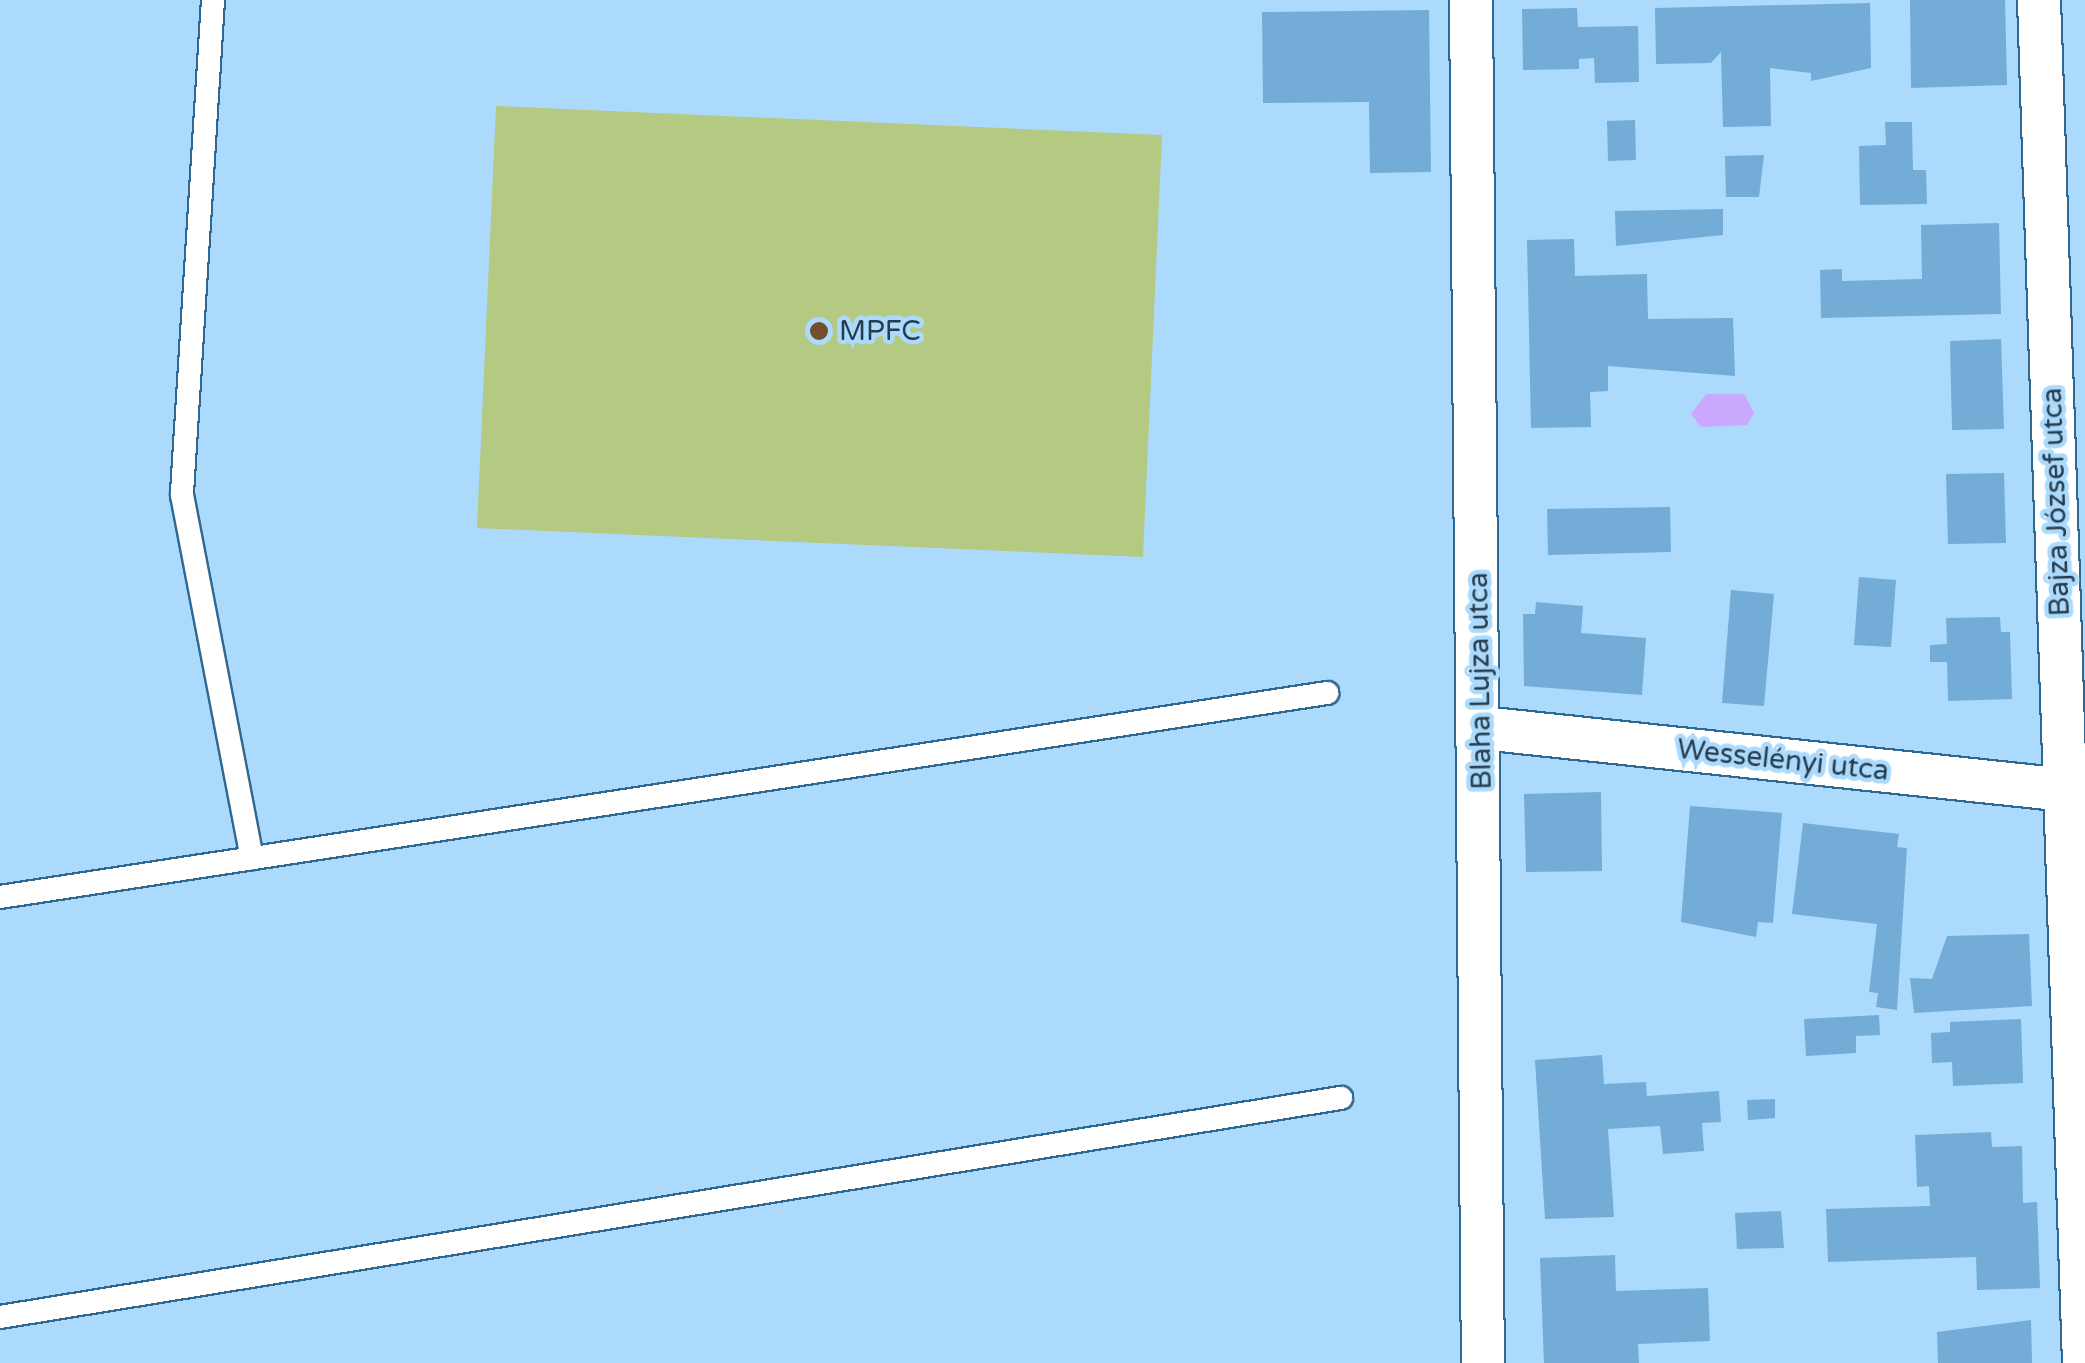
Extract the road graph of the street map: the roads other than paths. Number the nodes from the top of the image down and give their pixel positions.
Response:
1 (213, 0) edge
2 (1471, 0) edge
3 (2039, 0) edge
4 (1327, 694) dead end
5 (1482, 728) junction
6 (2075, 791) edge
7 (252, 858) junction
8 (0, 897) edge
9 (1341, 1098) dead end
10 (0, 1317) edge
11 (1483, 1363) edge
12 (2084, 1363) edge

1 - 7 lane
2 - 5 street, Blaha Lujza utca
3 - 6 street, Bajza József utca
4 - 7 lane
5 - 6 street, Wesselényi utca
5 - 11 street, Blaha Lujza utca
6 - 12 street, Bajza József utca
7 - 8 lane
9 - 10 lane

